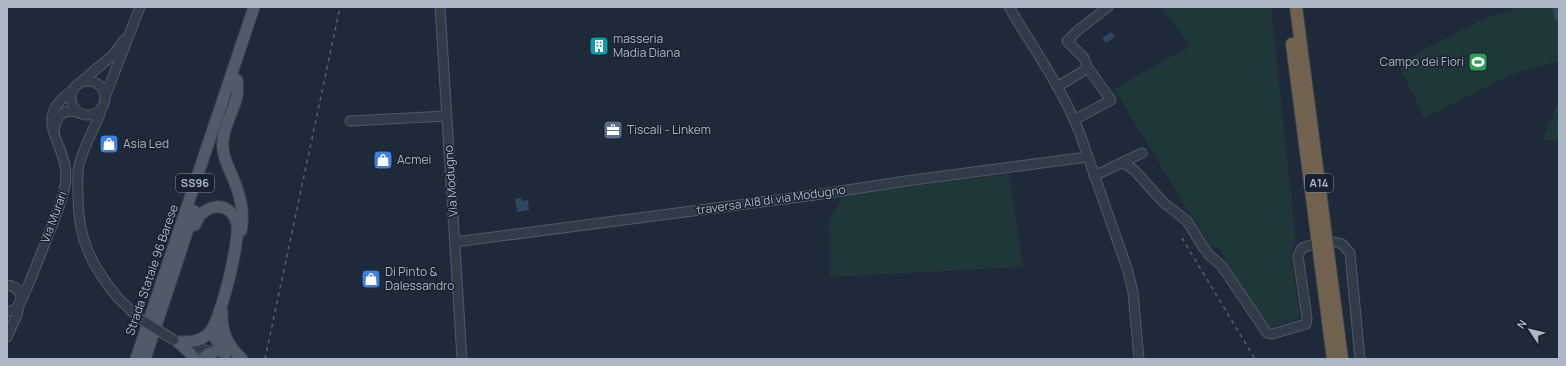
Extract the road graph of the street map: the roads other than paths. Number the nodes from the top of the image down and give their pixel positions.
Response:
1 (140, 7) edge
2 (254, 7) edge
3 (261, 7) edge
4 (440, 7) edge
5 (1009, 7) edge
6 (1108, 7) edge
7 (1287, 7) edge
8 (1296, 7) edge
9 (131, 29) junction
10 (1088, 68) junction
11 (237, 80) junction
12 (82, 81) junction
13 (1056, 87) junction
14 (73, 90) junction
15 (105, 97) junction
16 (100, 111) junction
17 (81, 113) junction
18 (446, 116) junction
19 (1074, 120) junction
20 (350, 121) dead end
21 (53, 131) junction
22 (90, 135) junction
23 (1142, 153) dead end
24 (1087, 157) junction
25 (1123, 162) junction
26 (1094, 176) junction
27 (455, 242) junction
28 (1334, 242) dead end
29 (1311, 244) dead end
30 (234, 251) junction
31 (32, 275) junction
32 (171, 280) junction
33 (8, 285) edge
34 (223, 302) junction
35 (20, 304) junction
36 (7, 312) edge
37 (216, 324) junction
38 (7, 337) edge
39 (176, 341) junction
40 (212, 353) junction
41 (229, 358) edge
42 (462, 358) edge
43 (136, 359) edge
44 (146, 359) edge
45 (194, 359) edge
46 (203, 359) edge
47 (242, 359) edge
48 (1139, 359) edge
49 (1333, 359) edge
50 (1342, 359) edge
51 (1360, 359) edge

1 - 9 street
2 - 43 main road, Strada Statale 96 Barese / SS96
3 - 11 main road, Strada Statale 96 Barese / SS96
4 - 18 street, Via Modugno
5 - 13 street
6 - 10 street
7 - 49 highway, A14
8 - 50 highway, A14
9 - 12 street
9 - 15 street
10 - 13 street
10 - 19 street
11 - 30 main road
11 - 32 main road, Strada Statale 96 Barese / SS96
12 - 14 street
12 - 15 street
13 - 19 street
14 - 17 street
14 - 21 street, Via Murari
15 - 16 street
16 - 17 street
16 - 22 street
17 - 21 street
17 - 22 street
18 - 20 street
18 - 27 street, Via Modugno
19 - 24 street
21 - 31 street, Via Murari
22 - 39 street, bridge
23 - 25 street
24 - 26 street
24 - 27 street, traversa AI8 di via Modugno
25 - 26 street
25 - 29 street
26 - 48 street
27 - 42 street, Via Modugno
28 - 51 street
30 - 32 main road
30 - 34 main road
31 - 33 street
31 - 35 street, Via Murari
32 - 44 main road, Strada Statale 96 Barese / SS96
33 - 35 street
34 - 37 main road
34 - 47 main road
35 - 36 street
35 - 38 street, Via Murari
37 - 39 main road
37 - 41 main road
39 - 40 street
39 - 45 main road
40 - 41 street
40 - 46 main road

